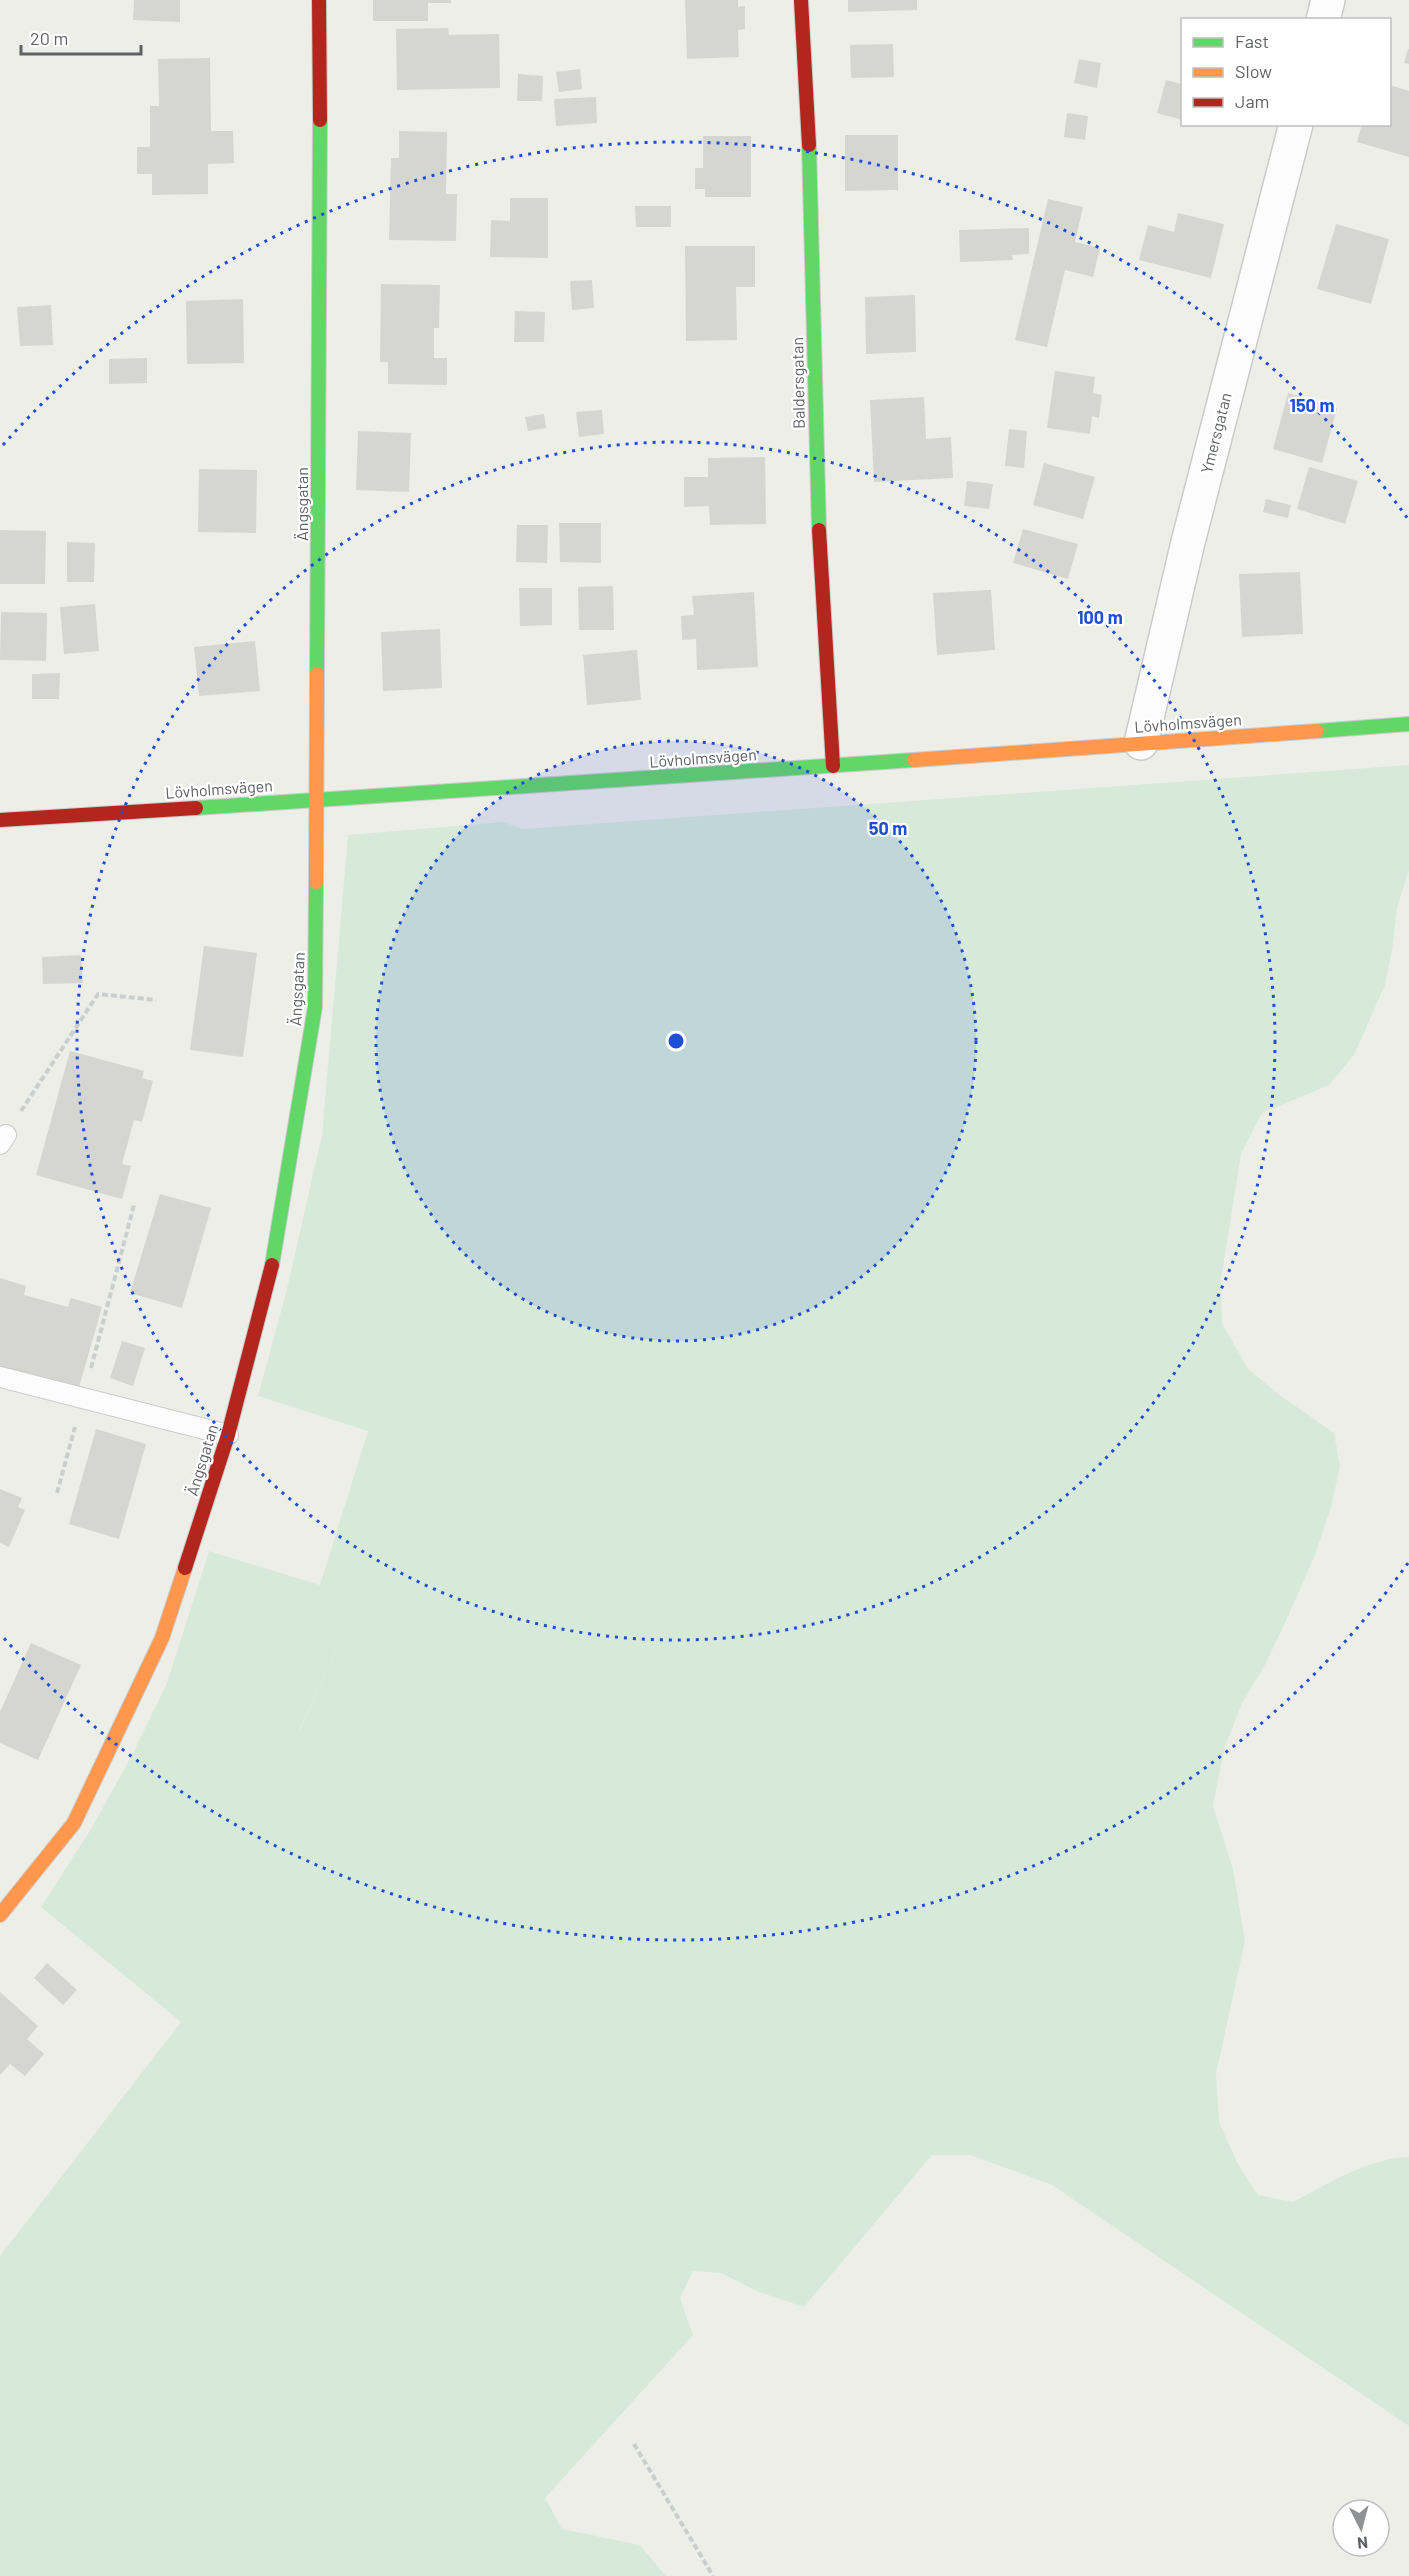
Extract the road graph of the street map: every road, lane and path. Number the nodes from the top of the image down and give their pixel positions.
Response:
1 (319, 0) edge
2 (801, 0) edge
3 (1328, 0) edge
4 (1324, 18) edge
5 (1295, 126) edge
6 (1409, 724) edge
7 (1142, 743) junction
8 (833, 766) junction
9 (317, 799) junction
10 (0, 820) edge
11 (156, 1000) dead end
12 (3, 1139) edge
13 (134, 1205) dead end
14 (0, 1377) edge
15 (83, 1399) junction
16 (228, 1435) junction
17 (57, 1493) dead end
18 (0, 1915) edge
19 (634, 2444) dead end
20 (713, 2576) edge

1 - 9 street, Ängsgatan
2 - 8 street, Baldersgatan
3 - 4 street
5 - 7 street, Ymersgatan
6 - 7 street, Lövholmsvägen
7 - 8 street, Lövholmsvägen
8 - 9 street, Lövholmsvägen
9 - 10 street, Lövholmsvägen
9 - 16 street, Ängsgatan
11 - 12 path
13 - 15 path
14 - 15 lane
15 - 16 lane
15 - 17 path
16 - 18 street, Ängsgatan
19 - 20 path

